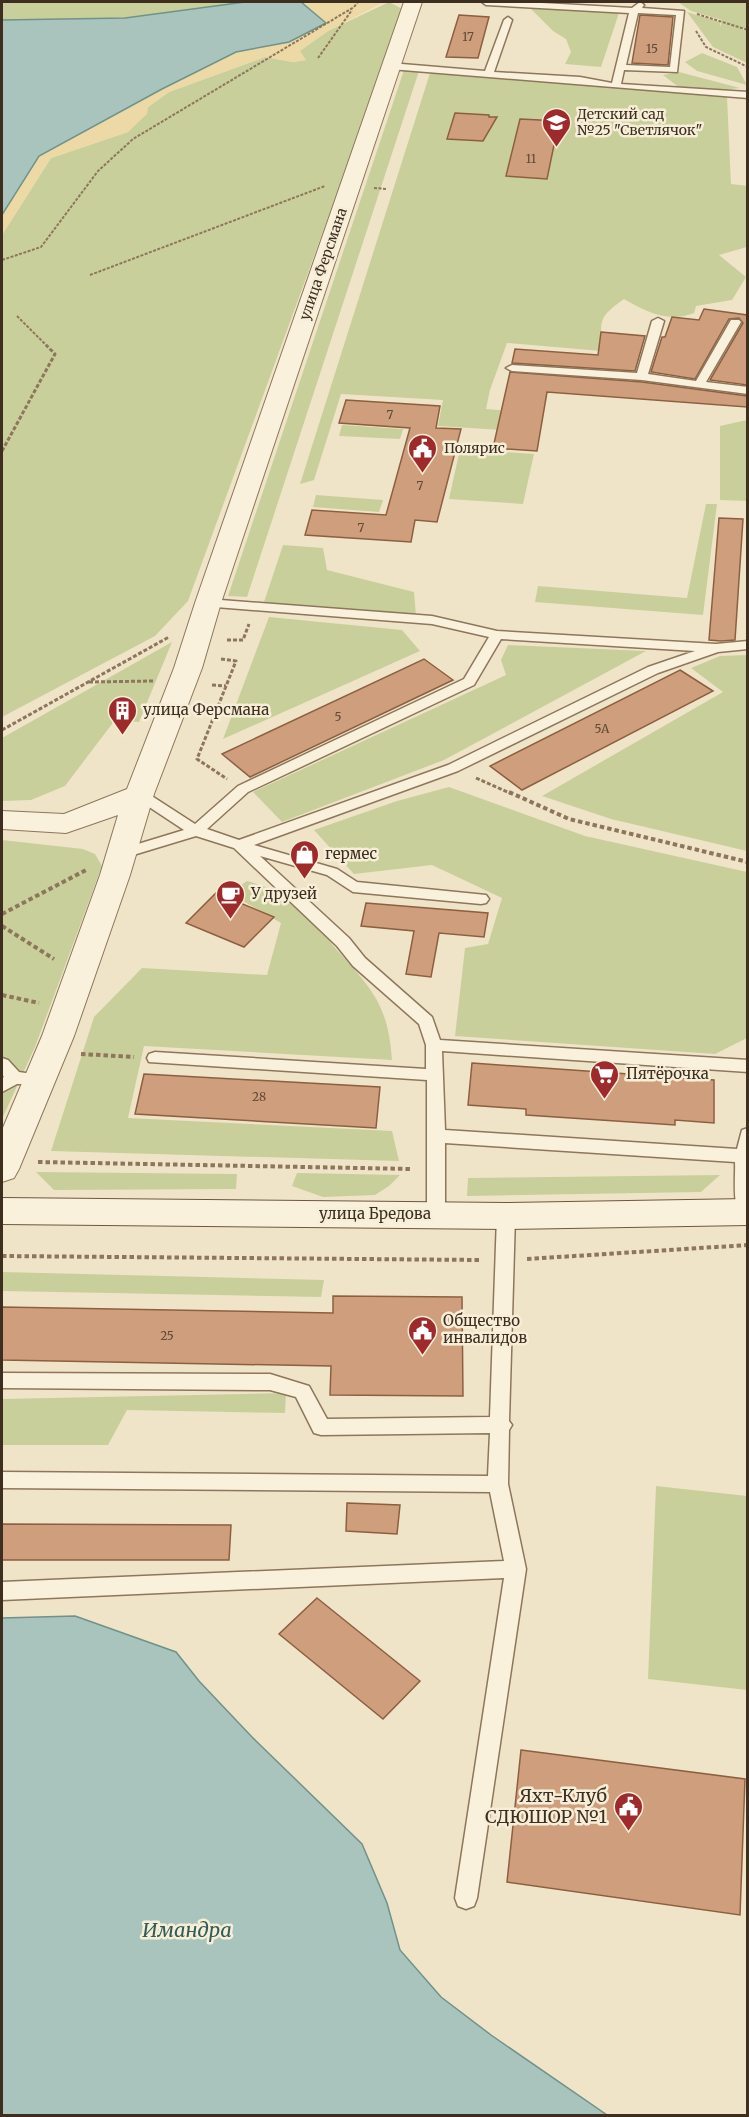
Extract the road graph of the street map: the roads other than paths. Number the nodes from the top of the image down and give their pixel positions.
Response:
1 (413, 2) edge
2 (486, 2) edge
3 (641, 2) edge
4 (634, 10) junction
5 (508, 20) dead end
6 (390, 66) junction
7 (620, 67) junction
8 (489, 74) junction
9 (616, 86) junction
10 (747, 95) edge
11 (658, 321) dead end
12 (735, 322) dead end
13 (513, 368) dead end
14 (642, 377) junction
15 (699, 383) junction
16 (747, 391) edge
17 (208, 603) junction
18 (497, 635) junction
19 (747, 645) edge
20 (716, 648) junction
21 (140, 794) junction
22 (2, 820) edge
23 (66, 824) junction
24 (196, 831) junction
25 (239, 845) junction
26 (106, 861) junction
27 (481, 899) dead end
28 (434, 1046) junction
29 (155, 1058) road end
30 (2, 1064) edge
31 (747, 1066) edge
32 (27, 1074) edge
33 (435, 1075) junction
34 (747, 1134) edge
35 (437, 1136) junction
36 (744, 1156) junction
37 (3, 1165) edge
38 (2, 1211) edge
39 (435, 1214) junction
40 (506, 1216) junction
41 (747, 1221) edge
42 (2, 1380) edge
43 (502, 1425) junction
44 (2, 1480) edge
45 (498, 1484) junction
46 (516, 1569) junction
47 (2, 1591) edge
48 (466, 1898) dead end

1 - 6 street, улица Ферсмана
2 - 4 lane
3 - 4 lane
4 - 7 lane
4 - 7 lane
5 - 8 lane
6 - 8 lane
6 - 17 street, улица Ферсмана
7 - 9 lane
8 - 9 lane
9 - 10 lane
11 - 14 lane
12 - 15 lane
13 - 14 lane
14 - 15 lane
15 - 16 lane
17 - 18 lane
17 - 21 street, улица Ферсмана
18 - 20 lane
18 - 24 lane
19 - 20 lane
20 - 25 lane
21 - 23 street
21 - 24 lane
21 - 26 street, улица Ферсмана
22 - 23 street
23 - 26 street
24 - 25 lane
24 - 26 lane
25 - 27 lane
25 - 28 lane
26 - 32 street, улица Ферсмана
28 - 31 lane
28 - 33 lane
29 - 33 lane
30 - 32 lane
32 - 37 street, улица Ферсмана
33 - 35 lane
34 - 36 lane
35 - 36 lane
35 - 39 lane
36 - 41 lane
38 - 39 street, улица Бредова
39 - 40 street, улица Бредова
40 - 41 street, улица Бредова
40 - 43 lane
42 - 43 lane
43 - 45 lane
44 - 45 lane
45 - 46 lane
46 - 47 lane
46 - 48 lane

